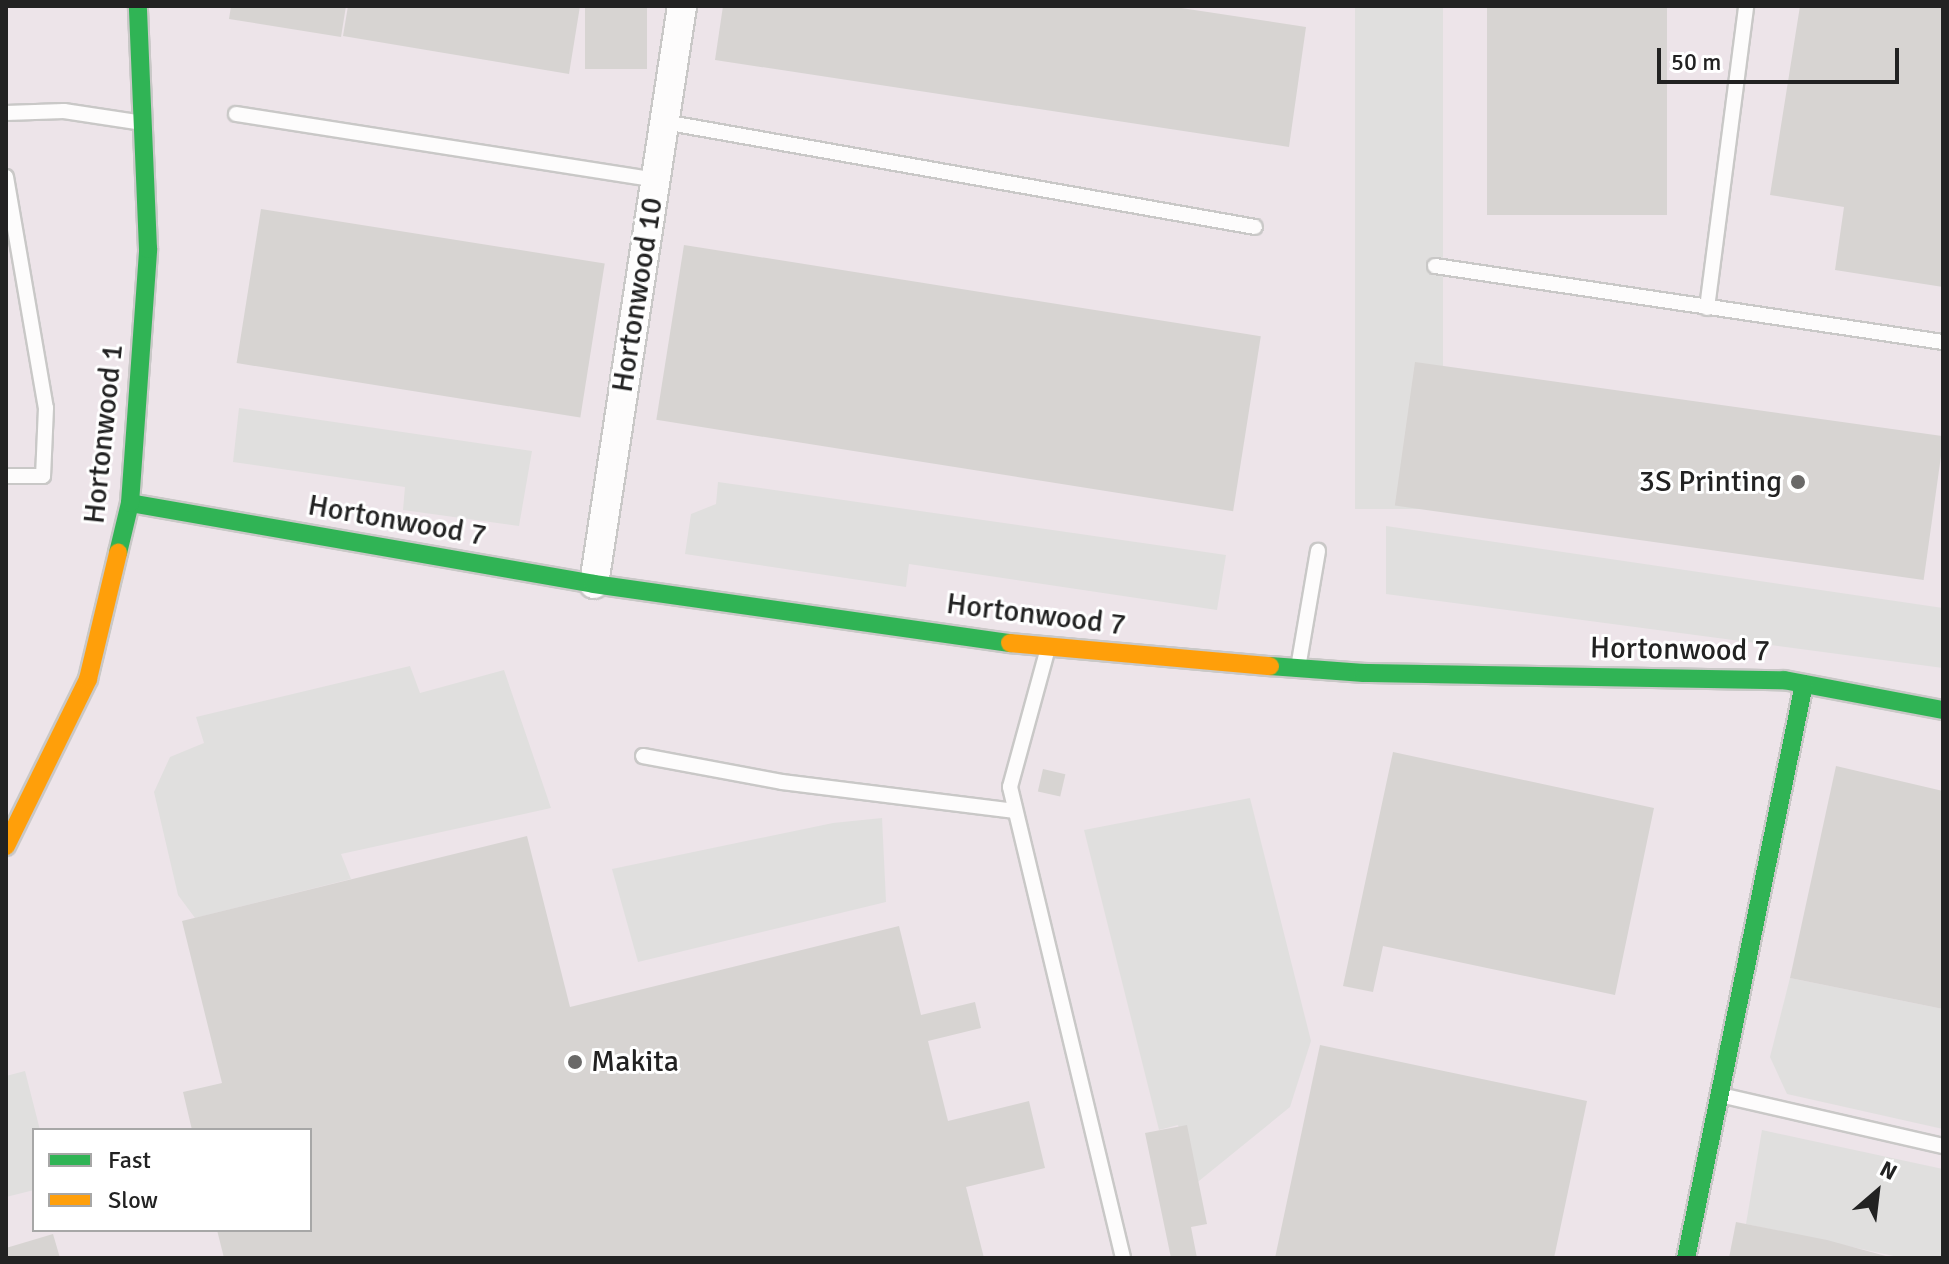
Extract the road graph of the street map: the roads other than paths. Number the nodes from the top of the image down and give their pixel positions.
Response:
1 (138, 6) edge
2 (682, 6) edge
3 (1746, 6) edge
4 (6, 113) edge
5 (236, 114) dead end
6 (664, 122) junction
7 (143, 123) junction
8 (6, 177) edge
9 (656, 180) junction
10 (1255, 227) dead end
11 (1435, 266) dead end
12 (1707, 308) junction
13 (1943, 342) edge
14 (6, 476) edge
15 (130, 503) junction
16 (1318, 551) dead end
17 (594, 584) junction
18 (1048, 648) junction
19 (1298, 668) junction
20 (1804, 684) junction
21 (1943, 710) edge
22 (643, 756) dead end
23 (1015, 811) junction
24 (6, 846) edge
25 (1720, 1095) junction
26 (1943, 1146) edge
27 (1123, 1258) edge
28 (1686, 1258) edge

1 - 7 street, Hortonwood 1
2 - 6 street, Hortonwood 10
3 - 12 lane
4 - 7 lane
5 - 9 lane
6 - 9 street, Hortonwood 10
6 - 10 lane
7 - 15 street, Hortonwood 1
8 - 14 lane
9 - 17 street, Hortonwood 10
11 - 12 lane
12 - 13 lane
15 - 17 street, Hortonwood 7
15 - 24 street, Hortonwood 1
16 - 19 lane
17 - 18 street, Hortonwood 7
18 - 19 street, Hortonwood 7
18 - 23 lane
19 - 20 street, Hortonwood 7
20 - 21 street, Hortonwood 7
20 - 25 street
22 - 23 lane
23 - 27 lane
25 - 26 lane
25 - 28 street

